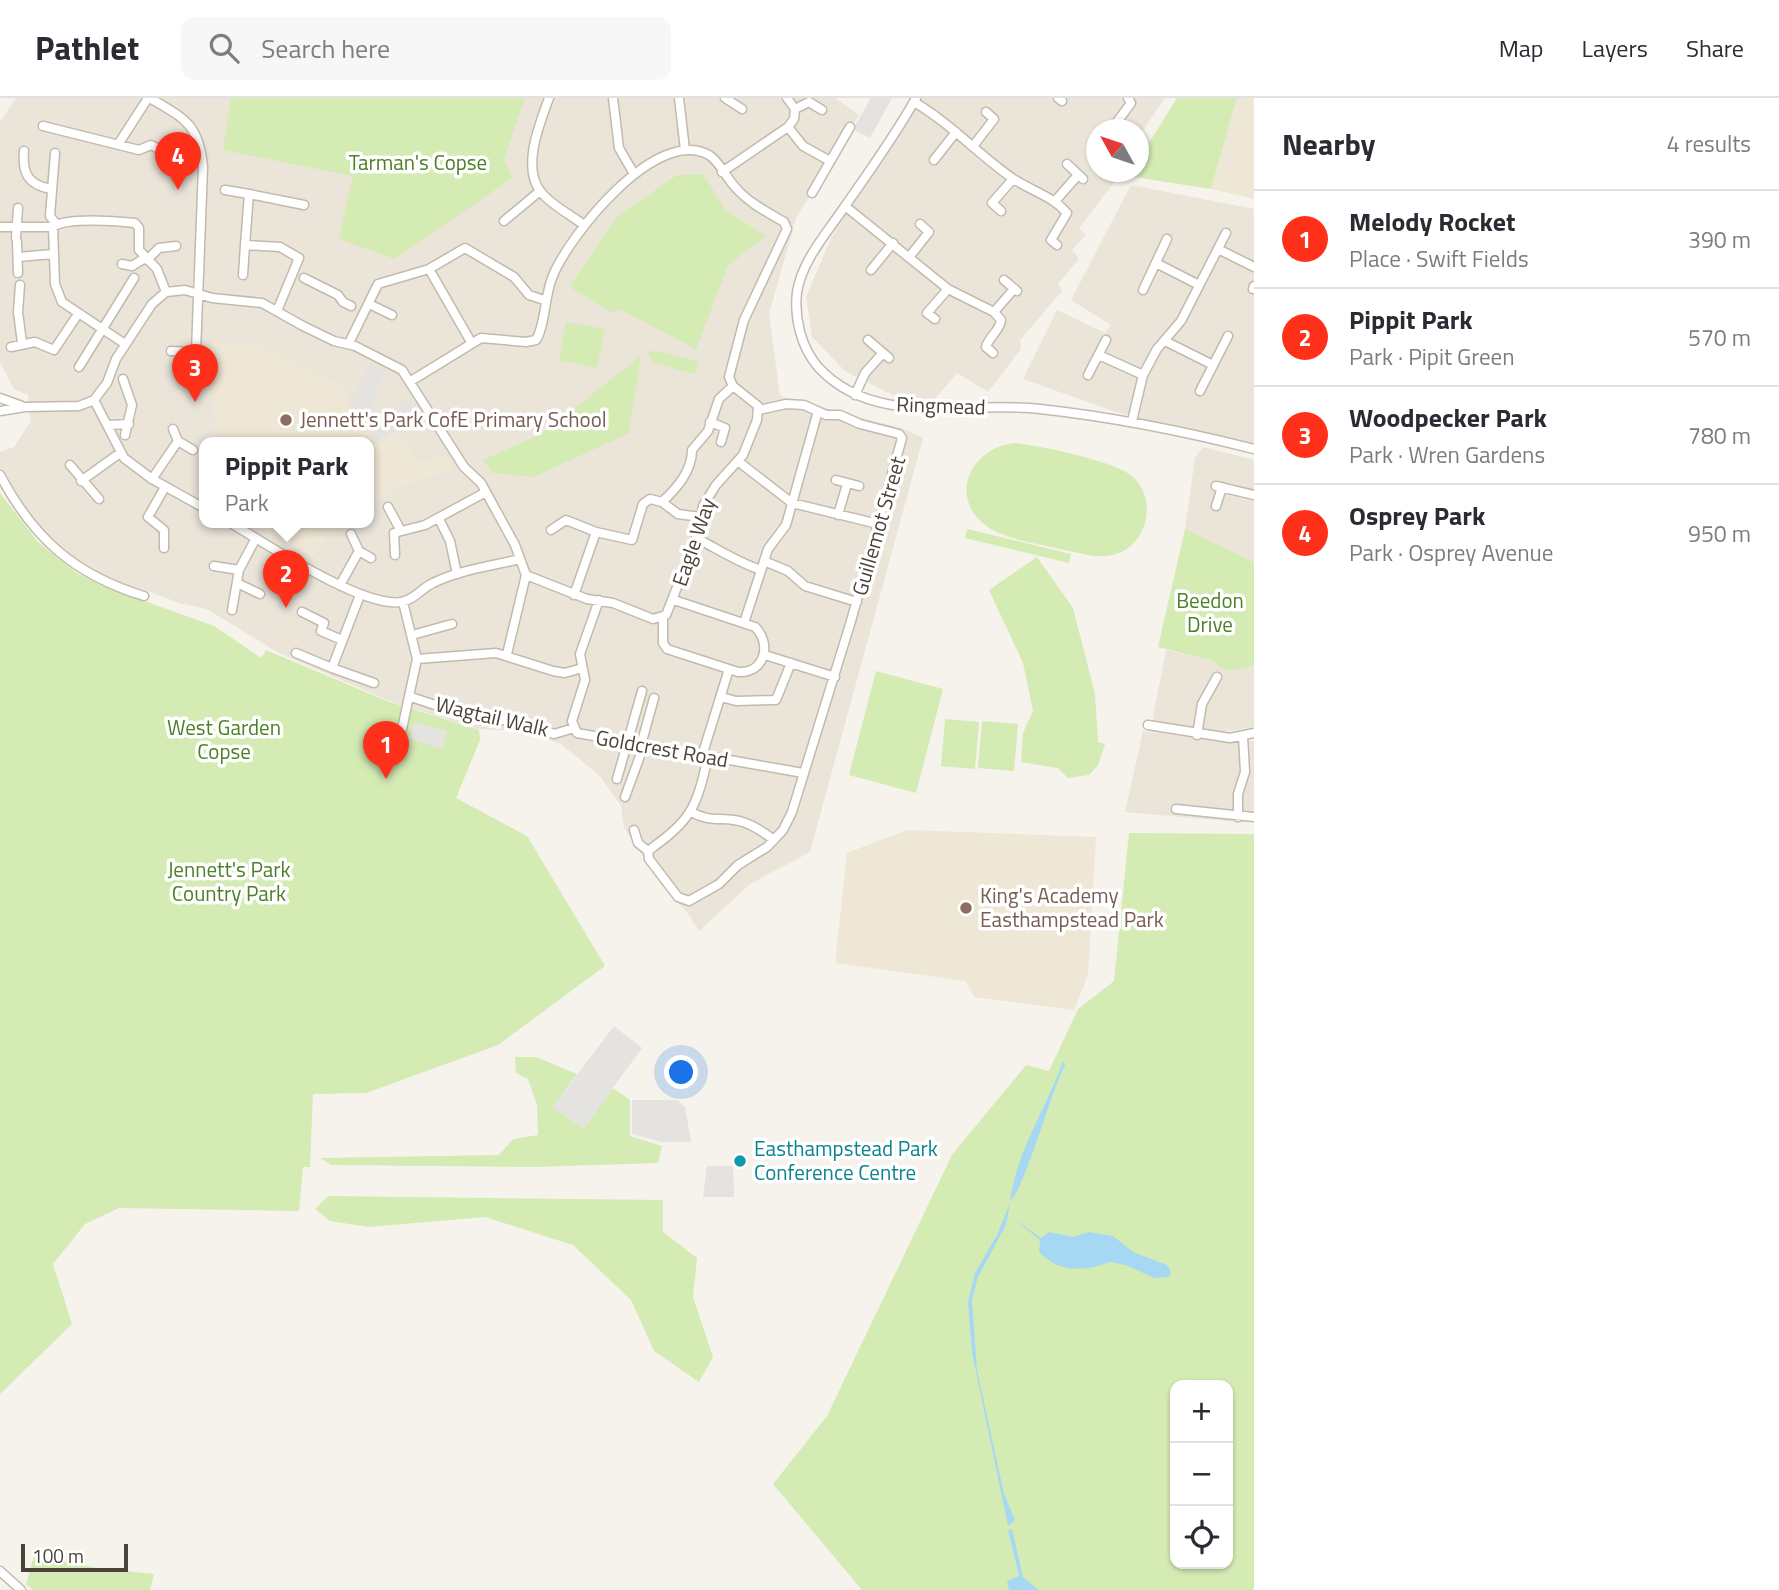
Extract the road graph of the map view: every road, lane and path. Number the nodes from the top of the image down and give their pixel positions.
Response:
1 (149, 98) edge
2 (549, 98) edge
3 (613, 98) edge
4 (679, 98) edge
5 (787, 98) edge
6 (1128, 98) edge
7 (730, 99) edge
8 (915, 100) edge
9 (795, 109) junction
10 (742, 110) dead end
11 (822, 110) dead end
12 (986, 112) dead end
13 (1119, 119) edge
14 (43, 126) dead end
15 (788, 127) junction
16 (850, 127) dead end
17 (956, 132) junction
18 (119, 143) junction
19 (974, 145) junction
20 (157, 148) dead end
21 (685, 150) junction
22 (24, 151) dead end
23 (55, 153) dead end
24 (934, 160) dead end
25 (830, 161) junction
26 (1067, 164) dead end
27 (722, 172) junction
28 (634, 174) junction
29 (1013, 179) junction
30 (51, 189) junction
31 (225, 190) dead end
32 (540, 191) junction
33 (811, 193) dead end
34 (250, 194) junction
35 (1056, 200) junction
36 (304, 205) dead end
37 (845, 206) junction
38 (18, 208) dead end
39 (1001, 211) dead end
40 (504, 221) dead end
41 (584, 225) junction
42 (920, 225) dead end
43 (54, 226) junction
44 (1, 227) edge
45 (16, 227) junction
46 (1226, 233) dead end
47 (1167, 239) dead end
48 (893, 243) junction
49 (245, 245) junction
50 (1057, 245) dead end
51 (176, 246) dead end
52 (1218, 249) junction
53 (53, 254) junction
54 (910, 256) junction
55 (18, 257) junction
56 (146, 259) junction
57 (1156, 263) junction
58 (122, 264) dead end
59 (1254, 267) edge
60 (429, 269) junction
61 (871, 270) dead end
62 (18, 273) dead end
63 (243, 275) dead end
64 (299, 275) junction
65 (134, 278) dead end
66 (1004, 280) dead end
67 (20, 285) dead end
68 (1199, 285) junction
69 (948, 289) junction
70 (1143, 290) dead end
71 (166, 292) junction
72 (197, 294) junction
73 (544, 300) junction
74 (369, 304) junction
75 (351, 306) dead end
76 (276, 311) junction
77 (994, 312) junction
78 (78, 314) junction
79 (391, 315) dead end
80 (934, 319) dead end
81 (102, 329) junction
82 (1228, 336) dead end
83 (868, 340) dead end
84 (1107, 340) dead end
85 (1165, 341) junction
86 (471, 342) junction
87 (22, 343) junction
88 (125, 344) junction
89 (349, 344) junction
90 (12, 348) dead end
91 (171, 351) dead end
92 (993, 353) dead end
93 (1099, 355) junction
94 (1213, 365) junction
95 (79, 367) dead end
96 (1088, 375) dead end
97 (1143, 375) junction
98 (123, 379) dead end
99 (411, 381) junction
100 (733, 387) junction
101 (1200, 391) dead end
102 (855, 395) junction
103 (0, 398) edge
104 (93, 400) junction
105 (25, 407) junction
106 (0, 411) edge
107 (759, 411) junction
108 (818, 411) junction
109 (1132, 421) junction
110 (710, 422) junction
111 (129, 424) junction
112 (108, 425) junction
113 (173, 429) dead end
114 (125, 435) dead end
115 (178, 441) junction
116 (721, 442) dead end
117 (1254, 449) edge
118 (193, 450) dead end
119 (120, 453) junction
120 (738, 463) junction
121 (70, 465) dead end
122 (0, 475) edge
123 (152, 479) junction
124 (836, 480) dead end
125 (81, 481) junction
126 (846, 484) junction
127 (859, 486) dead end
128 (165, 487) junction
129 (486, 492) junction
130 (1254, 495) edge
131 (99, 499) dead end
132 (662, 502) junction
133 (792, 503) junction
134 (199, 505) edge
135 (1216, 506) dead end
136 (388, 507) dead end
137 (838, 514) junction
138 (700, 517) junction
139 (439, 519) junction
140 (878, 524) junction
141 (239, 528) edge
142 (551, 530) dead end
143 (401, 531) junction
144 (596, 533) junction
145 (351, 534) dead end
146 (256, 538) junction
147 (696, 538) junction
148 (164, 548) dead end
149 (359, 551) junction
150 (395, 555) dead end
151 (371, 558) dead end
152 (520, 559) junction
153 (764, 561) junction
154 (214, 566) dead end
155 (239, 570) junction
156 (761, 570) junction
157 (457, 574) junction
158 (526, 575) junction
159 (237, 583) junction
160 (340, 585) junction
161 (260, 594) dead end
162 (360, 595) junction
163 (574, 595) junction
164 (144, 596) dead end
165 (599, 600) junction
166 (674, 600) junction
167 (403, 602) junction
168 (857, 602) junction
169 (232, 610) dead end
170 (302, 612) dead end
171 (663, 618) junction
172 (744, 623) junction
173 (452, 624) dead end
174 (412, 635) junction
175 (342, 640) junction
176 (296, 653) dead end
177 (507, 654) junction
178 (765, 655) junction
179 (417, 659) junction
180 (791, 663) junction
181 (333, 665) junction
182 (582, 668) junction
183 (729, 669) junction
184 (835, 677) junction
185 (1217, 677) dead end
186 (374, 683) dead end
187 (642, 691) dead end
188 (721, 696) junction
189 (411, 697) junction
190 (654, 698) dead end
191 (1148, 725) dead end
192 (574, 728) junction
193 (402, 729) dead end
194 (1254, 733) edge
195 (1197, 735) junction
196 (1243, 736) junction
197 (628, 743) junction
198 (642, 745) junction
199 (705, 757) junction
200 (803, 773) junction
201 (617, 779) dead end
202 (625, 797) dead end
203 (1176, 809) dead end
204 (691, 812) junction
205 (1238, 817) junction
206 (1254, 817) edge
207 (634, 830) dead end
208 (774, 840) junction
209 (648, 851) junction
210 (0, 1571) edge
211 (21, 1590) edge

1 - 18 street
1 - 72 street
2 - 32 street
3 - 28 street
4 - 21 street
5 - 9 street
6 - 13 street
7 - 10 street
8 - 17 street
8 - 37 street, Ringmead
9 - 11 street
9 - 15 street
12 - 19 street
14 - 18 street
15 - 25 street
15 - 27 street
16 - 25 street
17 - 19 street
17 - 24 street
18 - 20 street
19 - 29 street
21 - 27 street
21 - 28 street
22 - 30 street
23 - 30 street
25 - 33 street
26 - 35 street
27 - 100 street
28 - 41 street
29 - 35 street
29 - 39 street
30 - 43 street
31 - 34 street
32 - 40 street
32 - 41 street
34 - 36 street
34 - 49 street
35 - 50 street
37 - 48 street
37 - 102 street, Ringmead
38 - 45 street
41 - 73 street
42 - 54 street
43 - 45 street
43 - 53 street
43 - 56 street
44 - 45 street
45 - 55 street
46 - 52 street
47 - 57 street
48 - 54 street
48 - 61 street
49 - 63 street
49 - 64 street
51 - 56 street
52 - 59 street
52 - 68 street
53 - 55 street
53 - 78 street
54 - 69 street
55 - 62 street
56 - 58 street
56 - 71 street
57 - 68 street
57 - 70 street
60 - 73 street
60 - 74 street
60 - 86 street
64 - 75 street
64 - 76 street
65 - 81 street
66 - 77 street
67 - 87 street
68 - 85 street
69 - 77 street
69 - 80 street
71 - 72 street
71 - 88 street
72 - 76 street
72 - 91 street
73 - 86 street
74 - 79 street
74 - 89 street
76 - 89 street
77 - 92 street
78 - 81 street
78 - 87 street
81 - 88 street
81 - 95 street
82 - 94 street
83 - 102 street
84 - 93 street
85 - 94 street
85 - 97 street
86 - 99 street
87 - 90 street
88 - 104 street
89 - 99 street
93 - 96 street
93 - 97 street
94 - 101 street
97 - 109 street
98 - 111 street
99 - 129 street
100 - 107 street
100 - 110 street
102 - 109 street, Ringmead
103 - 105 street
104 - 105 street
104 - 112 street
105 - 106 street
107 - 108 street, Guillemot Street
107 - 120 street, Eagle Way
108 - 133 street
108 - 140 street, Guillemot Street
109 - 117 street, Ringmead
110 - 116 street
110 - 132 street
111 - 112 street
111 - 114 street
112 - 119 street
113 - 115 street
115 - 118 street
115 - 123 street
119 - 123 street
119 - 125 street
120 - 133 street
120 - 138 street, Eagle Way
121 - 125 street
122 - 164 street
123 - 128 street
124 - 126 street
125 - 131 street
126 - 127 street
126 - 137 street
128 - 134 street
128 - 148 street
129 - 139 street
129 - 152 street
130 - 135 street
132 - 138 street
132 - 144 street
133 - 137 street
133 - 153 street
136 - 143 street
137 - 140 street
138 - 147 street, Eagle Way
139 - 143 street
139 - 157 street
140 - 168 street, Guillemot Street
141 - 146 street
142 - 144 street
143 - 150 street
144 - 163 street
145 - 149 street
146 - 155 street
146 - 160 street
147 - 156 street
147 - 166 street, Eagle Way
149 - 151 street
149 - 160 street
152 - 157 street
152 - 158 street
153 - 156 street
153 - 168 street
154 - 155 street
155 - 159 street
156 - 172 street
157 - 167 street
158 - 163 street
158 - 177 street
159 - 161 street
159 - 169 street
160 - 162 street
162 - 167 street
162 - 175 street
163 - 165 street
165 - 171 street
165 - 182 street, Goldcrest Road
166 - 171 street, Eagle Way
166 - 172 street
167 - 174 street
168 - 184 street, Guillemot Street
170 - 175 street
171 - 183 street
172 - 178 street
173 - 174 street
174 - 179 street
175 - 181 street
176 - 181 street
177 - 179 street
177 - 182 street
178 - 180 street
178 - 183 street
179 - 189 street
180 - 184 street
180 - 188 street
181 - 186 street
182 - 192 street, Goldcrest Road
183 - 188 street
184 - 200 street, Guillemot Street
185 - 195 street
187 - 197 street
188 - 199 street
189 - 192 street, Wagtail Walk
189 - 193 street
190 - 198 street
191 - 195 street
192 - 197 street, Goldcrest Road
194 - 196 street
195 - 196 street
196 - 205 street
197 - 198 street, Goldcrest Road
197 - 201 street
198 - 199 street, Goldcrest Road
198 - 202 street
199 - 200 street, Goldcrest Road
199 - 204 street
200 - 208 street, Guillemot Street
203 - 205 street
204 - 208 street
204 - 209 street
205 - 206 street
207 - 209 street
208 - 209 street
210 - 211 street

